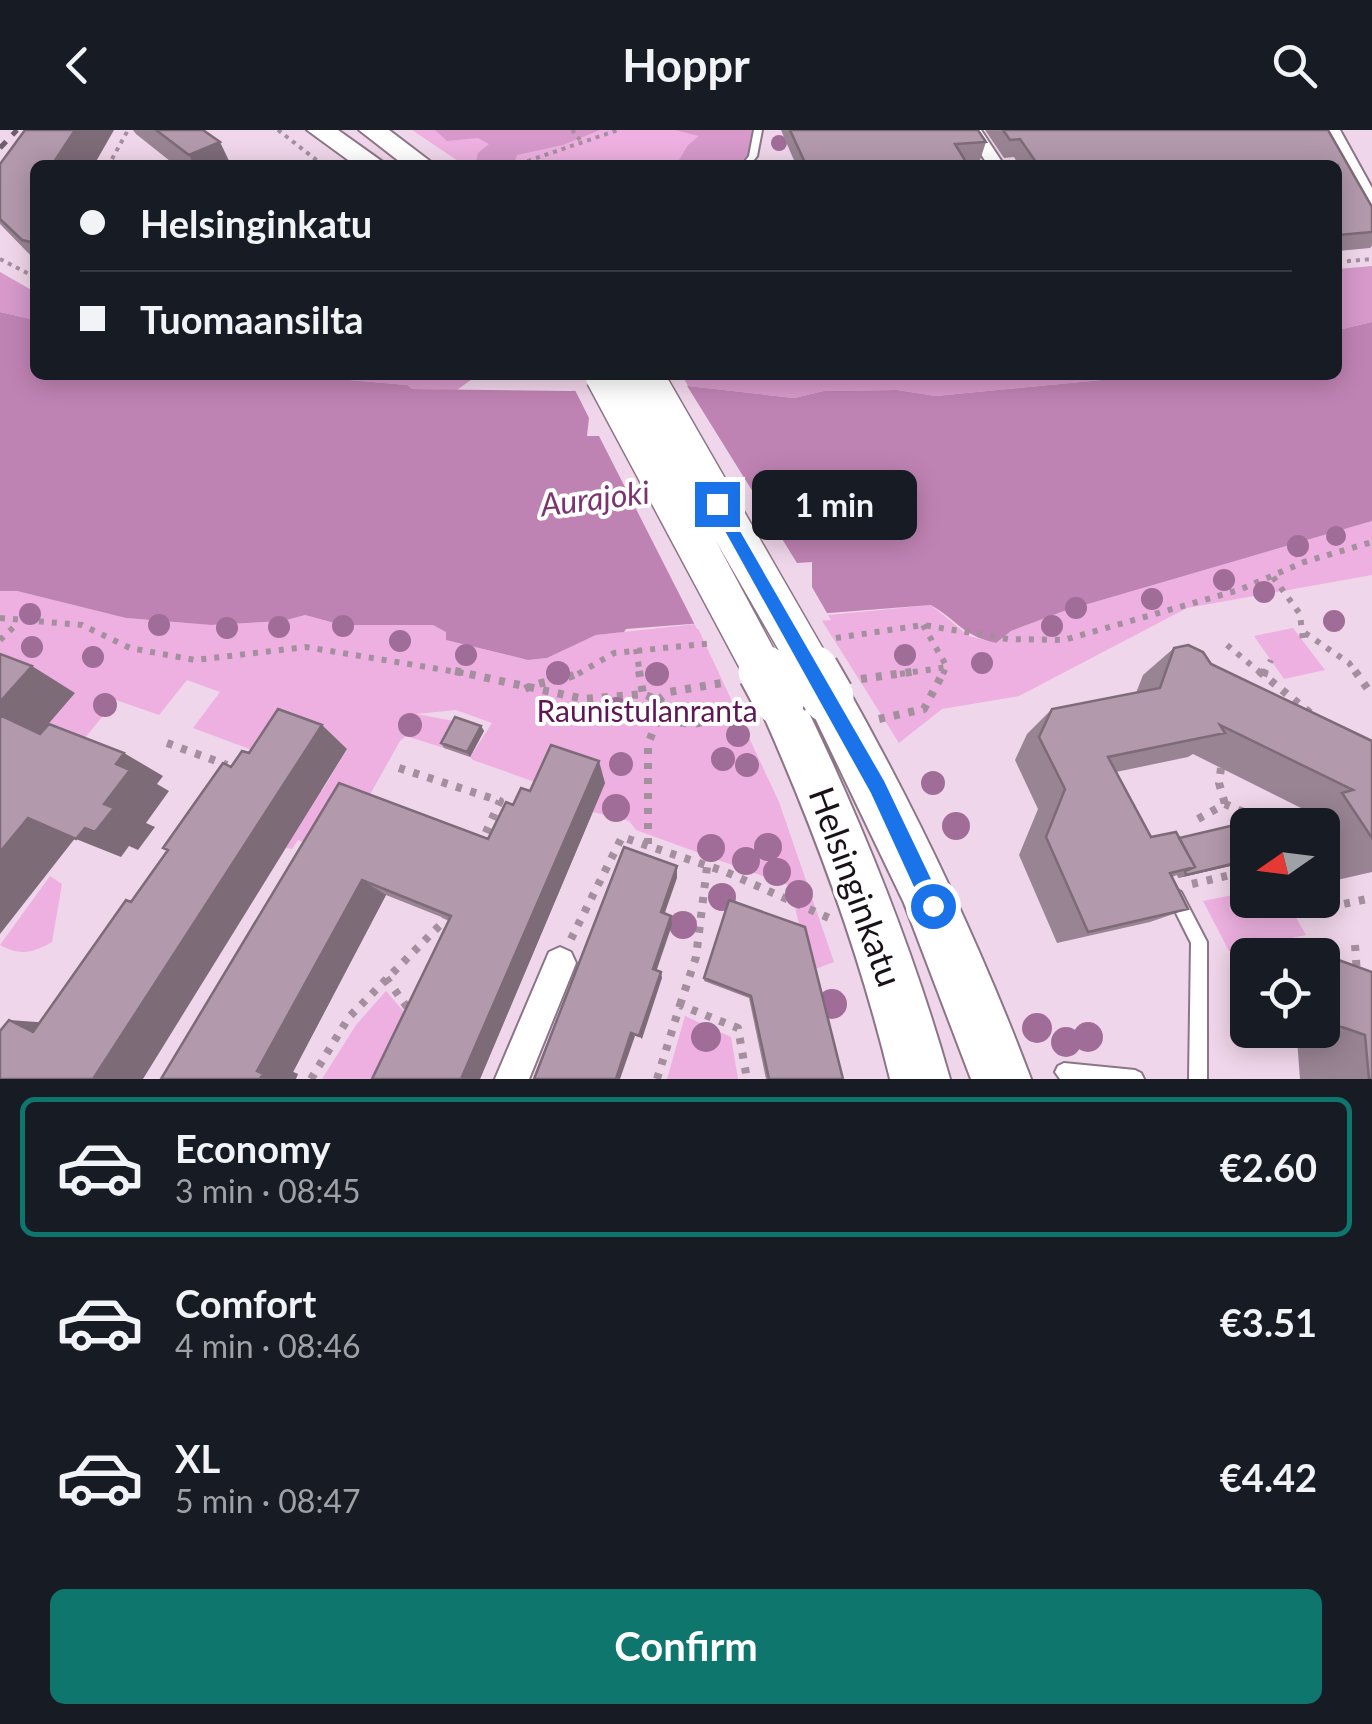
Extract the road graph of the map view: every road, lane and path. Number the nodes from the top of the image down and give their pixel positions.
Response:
1 (128, 130) edge
2 (320, 130) edge
3 (372, 130) edge
4 (572, 130) edge
5 (618, 130) edge
6 (758, 130) edge
7 (972, 130) edge
8 (1332, 130) edge
9 (580, 140) junction
10 (112, 160) dead end
11 (365, 160) edge
12 (415, 160) edge
13 (529, 160) edge
14 (750, 160) edge
15 (993, 160) edge
16 (1372, 203) edge
17 (0, 259) edge
18 (1372, 259) edge
19 (1360, 260) junction
20 (1342, 262) edge
21 (1372, 267) edge
22 (30, 274) edge
23 (607, 380) edge
24 (645, 380) edge
25 (1372, 542) edge
26 (1296, 552) dead end
27 (1304, 562) junction
28 (1272, 577) junction
29 (0, 618) edge
30 (19, 622) junction
31 (923, 625) dead end
32 (950, 628) dead end
33 (0, 640) edge
34 (706, 643) dead end
35 (1227, 645) dead end
36 (636, 649) junction
37 (1271, 660) dead end
38 (1263, 676) junction
39 (525, 689) junction
40 (643, 694) junction
41 (1372, 695) edge
42 (780, 704) junction
43 (663, 708) junction
44 (889, 716) dead end
45 (1319, 721) edge
46 (167, 743) dead end
47 (234, 768) edge
48 (400, 768) dead end
49 (1221, 768) edge
50 (1225, 804) junction
51 (1235, 808) edge
52 (1198, 819) dead end
53 (648, 844) junction
54 (477, 852) edge
55 (707, 866) junction
56 (1230, 874) edge
57 (1172, 888) joint
58 (1372, 898) edge
59 (453, 903) edge
60 (1340, 905) edge
61 (830, 918) dead end
62 (1355, 945) dead end
63 (560, 963) joint
64 (1356, 972) junction
65 (1372, 976) edge
66 (386, 978) junction
67 (1358, 986) edge
68 (680, 1005) junction
69 (414, 1023) edge
70 (1064, 1072) dead end
71 (311, 1079) edge
72 (512, 1079) edge
73 (656, 1079) edge
74 (747, 1079) edge
75 (920, 1079) edge
76 (1001, 1079) edge
77 (1135, 1079) edge
78 (1198, 1079) edge

1 - 10 path
2 - 11 main road
3 - 12 main road
4 - 9 path
5 - 9 path
6 - 14 lane
7 - 15 street
8 - 16 street
9 - 13 path
17 - 22 path
18 - 19 path
19 - 20 path
19 - 21 path
23 - 42 main road, bridge
24 - 42 main road, bridge
25 - 27 path
26 - 27 path
27 - 28 path
28 - 32 path
28 - 41 path
29 - 30 path
30 - 33 path
30 - 39 path
31 - 44 path
34 - 36 path
35 - 38 path
36 - 39 path
36 - 40 path
37 - 38 path
38 - 45 path
39 - 40 path
40 - 43 path
42 - 43 path
42 - 75 main road, Helsinginkatu
42 - 76 main road, Helsinginkatu
43 - 53 path
46 - 47 path
48 - 54 path
49 - 50 path
50 - 51 path
50 - 52 path
53 - 55 path
53 - 63 path
55 - 61 path
55 - 68 path
56 - 57 path
57 - 78 lane
58 - 60 path
59 - 66 path
62 - 64 path
63 - 72 street
64 - 65 path
64 - 67 path
66 - 69 path
66 - 71 path
68 - 73 path
68 - 74 path
70 - 77 lane

